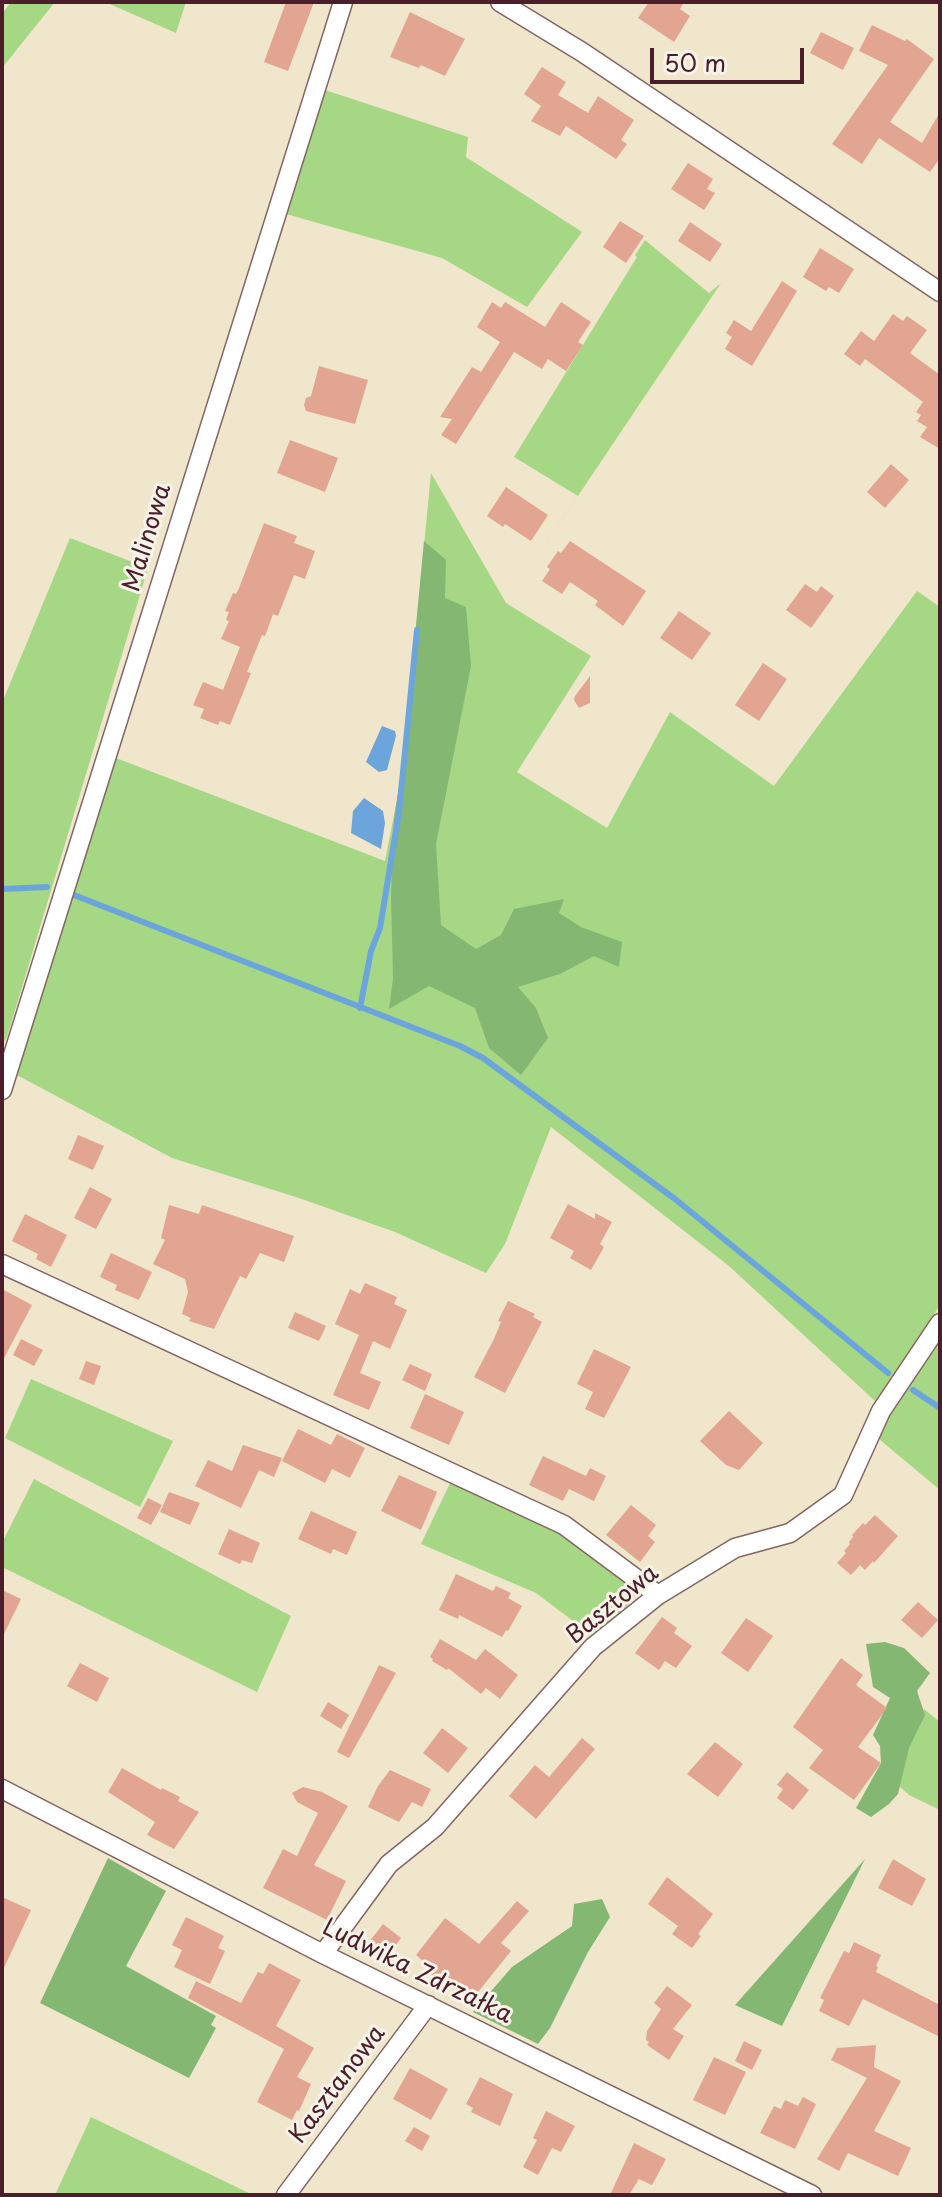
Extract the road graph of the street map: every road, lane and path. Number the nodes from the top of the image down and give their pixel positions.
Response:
1 (343, 2) edge
2 (500, 2) edge
3 (940, 292) edge
4 (2, 1090) edge
5 (2, 1264) edge
6 (940, 1323) edge
7 (658, 1595) junction
8 (2, 1789) edge
9 (323, 1954) junction
10 (428, 2005) junction
11 (286, 2195) edge
12 (812, 2195) edge

1 - 4 street, Malinowa
2 - 3 street
5 - 7 street
6 - 7 street, Basztowa
7 - 9 street, Basztowa
8 - 9 street, Ludwika Zdrzałka
9 - 10 street, Ludwika Zdrzałka
10 - 11 street, Kasztanowa
10 - 12 street, Ludwika Zdrzałka

